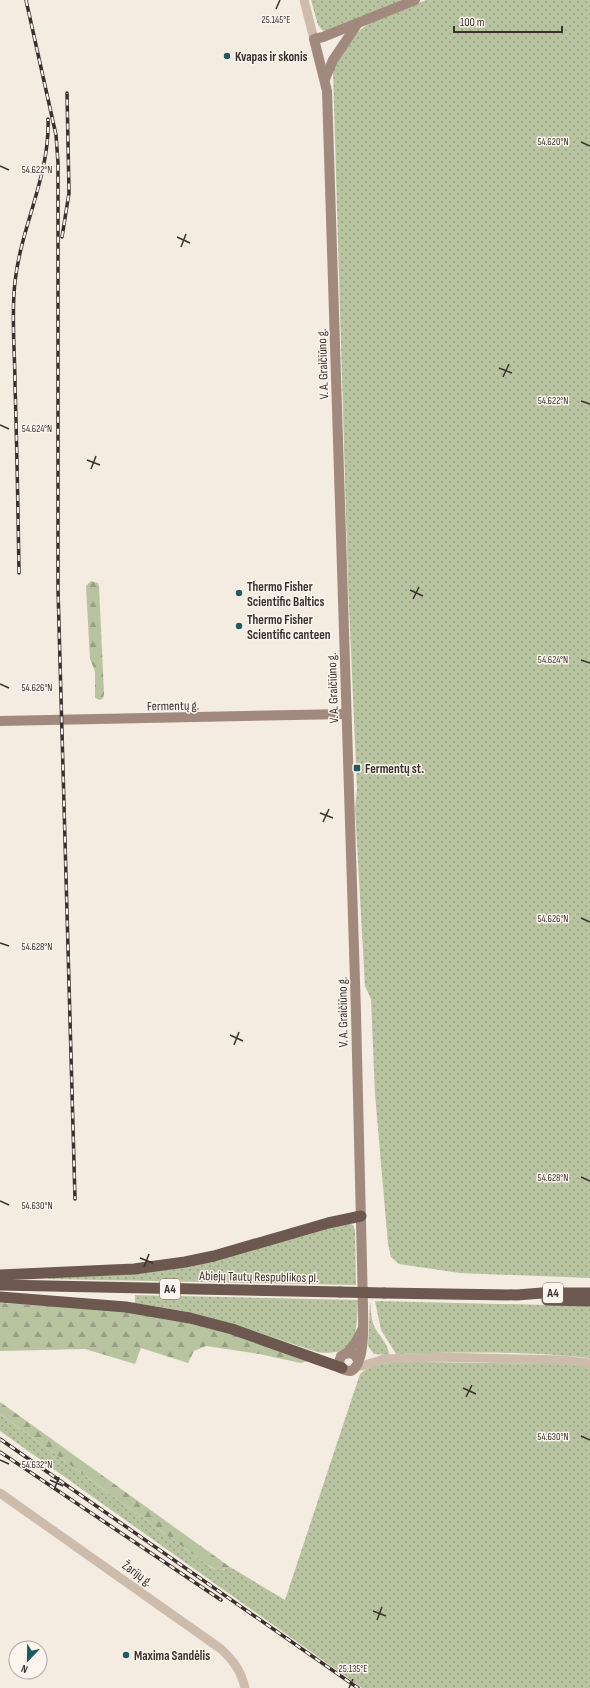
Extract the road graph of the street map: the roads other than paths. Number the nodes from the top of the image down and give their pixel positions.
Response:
1 (304, 0) edge
2 (415, 0) edge
3 (358, 23) junction
4 (314, 39) junction
5 (325, 80) junction
6 (346, 714) junction
7 (0, 721) edge
8 (361, 1216) junction
9 (0, 1275) edge
10 (0, 1285) edge
11 (590, 1293) edge
12 (517, 1295) junction
13 (0, 1297) edge
14 (590, 1301) edge
15 (355, 1358) junction
16 (590, 1363) edge
17 (342, 1368) junction
18 (0, 1493) edge
19 (245, 1688) edge

1 - 4 street, V. A. Graičiūno g.
2 - 3 main road
3 - 4 main road
3 - 5 main road
4 - 5 main road, V. A. Graičiūno g.
5 - 6 main road, V. A. Graičiūno g.
6 - 7 main road, Fermentų g.
6 - 8 main road, V. A. Graičiūno g.
8 - 9 highway
8 - 15 main road, V. A. Graičiūno g.
10 - 12 highway, Abiejų Tautų Respublikos pl. / A4, bridge
11 - 12 highway, Abiejų Tautų Respublikos pl. / A4
12 - 14 highway, Abiejų Tautų Respublikos pl. / A4
13 - 17 highway
15 - 16 street
15 - 17 main road
15 - 17 main road, V. A. Graičiūno g.
18 - 19 street, Žarijų g.

